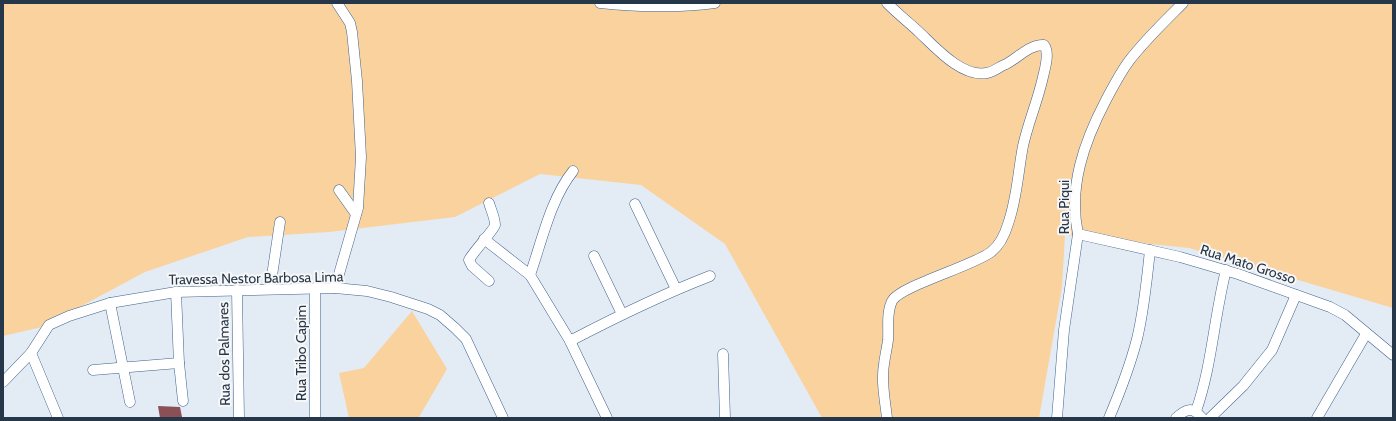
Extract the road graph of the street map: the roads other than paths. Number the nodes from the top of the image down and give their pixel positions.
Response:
1 (337, 3) edge
2 (600, 3) edge
3 (715, 3) edge
4 (887, 3) edge
5 (1183, 3) edge
6 (573, 172) dead end
7 (339, 190) dead end
8 (490, 203) dead end
9 (635, 204) dead end
10 (356, 214) junction
11 (280, 222) dead end
12 (1078, 234) junction
13 (484, 239) junction
14 (1150, 250) junction
15 (594, 256) dead end
16 (1226, 270) junction
17 (530, 276) junction
18 (710, 276) dead end
19 (489, 281) dead end
20 (315, 288) junction
21 (336, 288) junction
22 (270, 289) junction
23 (676, 289) junction
24 (237, 290) junction
25 (176, 292) junction
26 (1296, 294) junction
27 (110, 304) junction
28 (622, 314) junction
29 (1366, 334) junction
30 (570, 341) junction
31 (31, 353) junction
32 (723, 354) dead end
33 (1393, 355) edge
34 (179, 363) junction
35 (122, 368) junction
36 (93, 370) dead end
37 (3, 382) edge
38 (183, 401) dead end
39 (130, 402) dead end
40 (1199, 415) edge
41 (58, 418) edge
42 (239, 418) edge
43 (315, 418) edge
44 (504, 418) edge
45 (607, 418) edge
46 (725, 418) edge
47 (887, 418) edge
48 (1057, 418) edge
49 (1109, 418) edge
50 (1176, 418) edge
51 (1210, 418) edge
52 (1317, 418) edge

1 - 10 street
2 - 3 street
4 - 47 street
5 - 12 street, Rua Piqui
6 - 17 street
7 - 10 street
8 - 13 street
9 - 23 street
10 - 21 street
11 - 22 street
12 - 14 street, Rua Mato Grosso
12 - 48 street, Rua Piqui
13 - 17 street
13 - 19 street
14 - 16 street, Rua Mato Grosso
14 - 49 street
15 - 28 street
16 - 26 street, Rua Mato Grosso
16 - 40 street
17 - 30 street
18 - 23 street
20 - 21 street, Travessa Nestor Barbosa Lima
20 - 22 street, Travessa Nestor Barbosa Lima
20 - 43 street, Rua Tribo Capim
21 - 44 street, Travessa Nestor Barbosa Lima
22 - 24 street, Travessa Nestor Barbosa Lima
23 - 28 street
24 - 25 street, Travessa Nestor Barbosa Lima
24 - 42 street, Rua dos Palmares
25 - 27 street, Travessa Nestor Barbosa Lima
25 - 34 street
26 - 29 street, Rua Mato Grosso
26 - 51 street
27 - 31 street, Travessa Nestor Barbosa Lima
27 - 35 street
28 - 30 street
29 - 33 street, Rua Mato Grosso
29 - 52 street
30 - 45 street
31 - 37 street, Travessa Nestor Barbosa Lima
31 - 41 street
32 - 46 street
34 - 35 street
34 - 38 street
35 - 36 street
35 - 39 street
40 - 50 street

